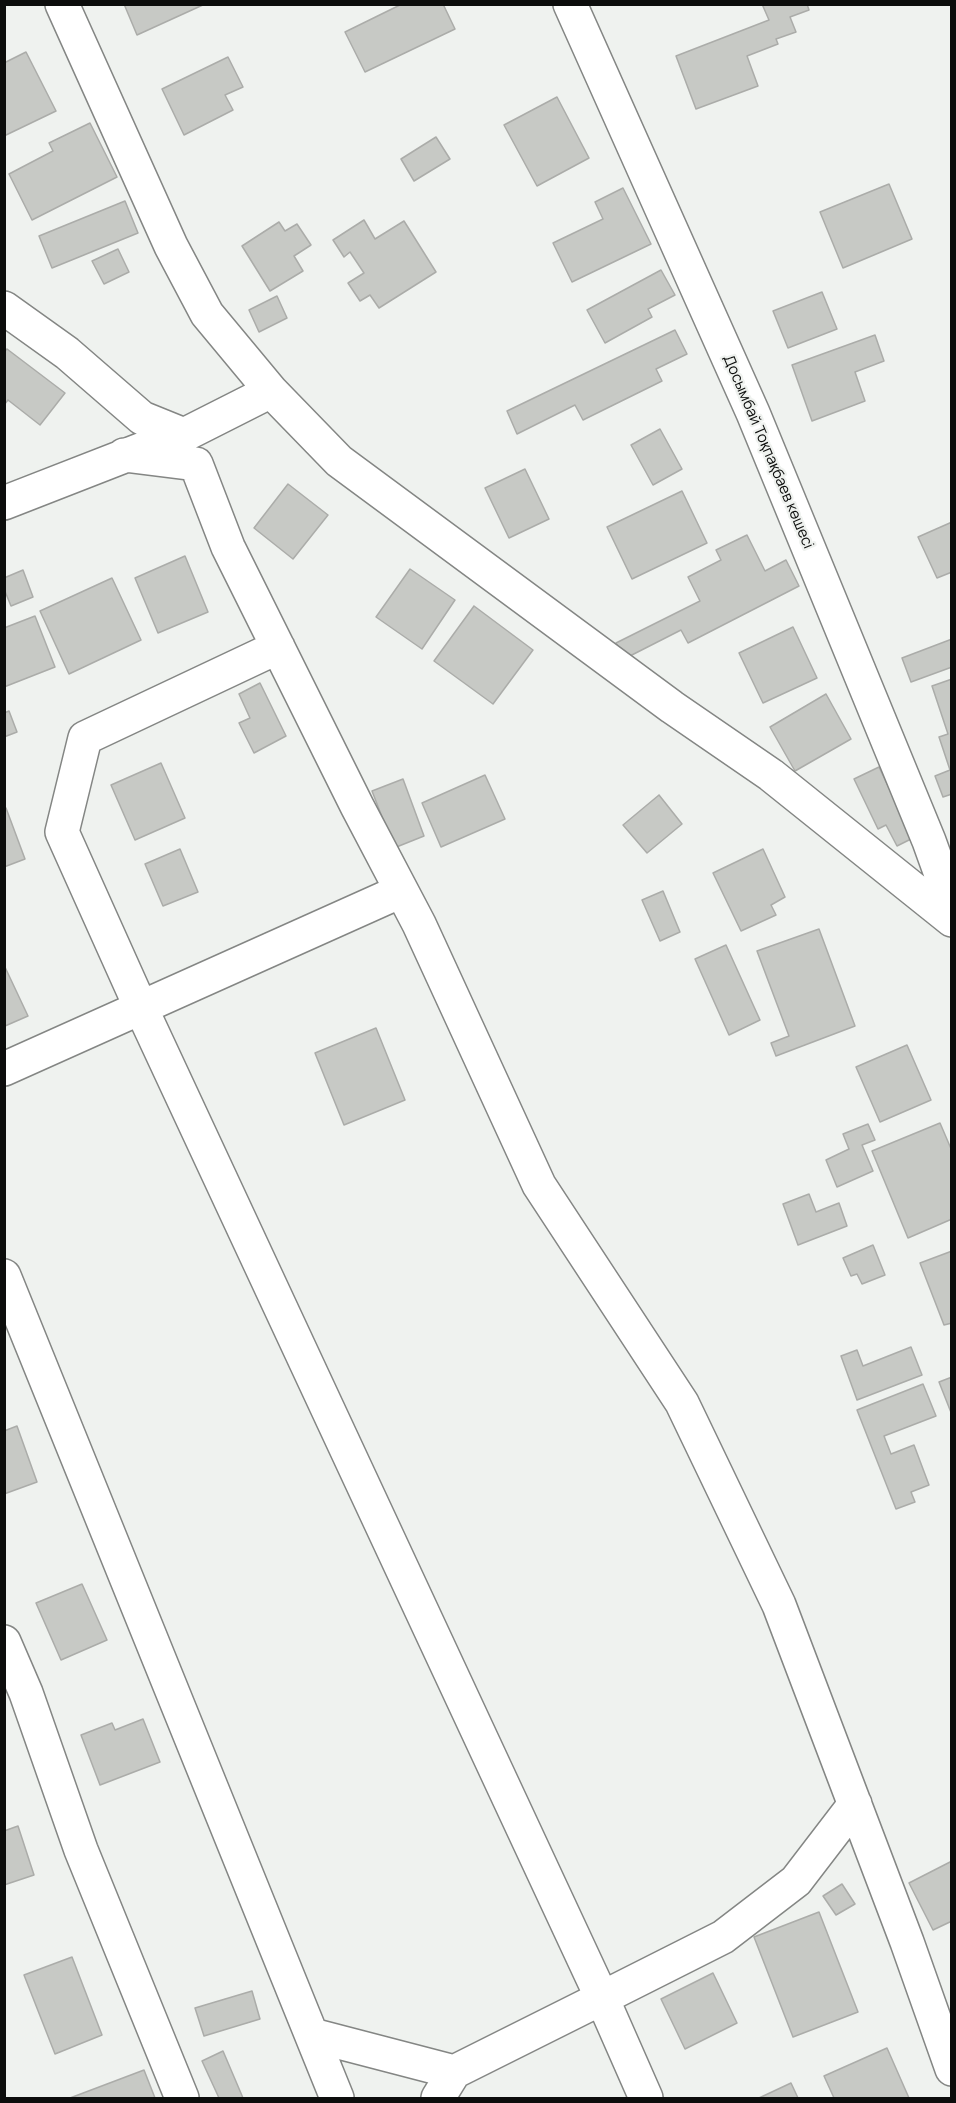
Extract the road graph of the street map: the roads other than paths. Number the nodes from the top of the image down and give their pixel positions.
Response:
1 (62, 4) edge
2 (570, 4) edge
3 (4, 308) edge
4 (271, 391) junction
5 (184, 435) junction
6 (124, 455) junction
7 (4, 502) edge
8 (278, 647) junction
9 (401, 891) junction
10 (951, 905) edge
11 (951, 920) edge
12 (141, 1008) junction
13 (4, 1069) edge
14 (4, 1276) edge
15 (4, 1642) edge
16 (855, 1804) junction
17 (602, 1998) junction
18 (312, 2035) junction
19 (951, 2069) edge
20 (446, 2085) edge
21 (182, 2098) edge
22 (337, 2098) edge
23 (646, 2098) edge

1 - 4 street
2 - 10 street, Досымбай Тоқпақбаев көшесі
3 - 5 street
4 - 5 street
4 - 11 street
5 - 6 street
6 - 7 street
6 - 8 street
8 - 9 street
8 - 12 street
9 - 12 street
9 - 16 street
12 - 13 street
12 - 17 street
14 - 18 street
15 - 21 street
16 - 17 street
16 - 19 street
17 - 20 street
17 - 23 street
18 - 20 street
18 - 22 street

